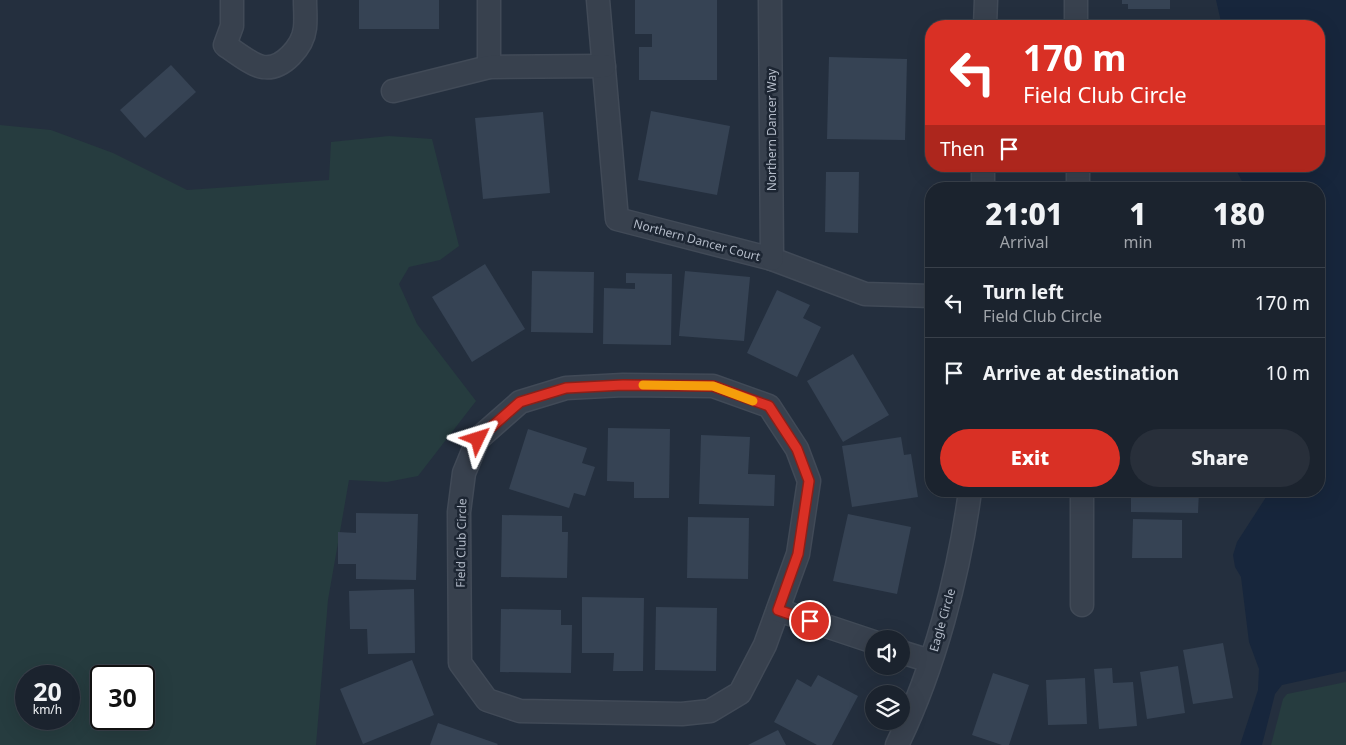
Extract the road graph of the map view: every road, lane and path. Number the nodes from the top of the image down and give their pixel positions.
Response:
1 (232, 0) edge
2 (305, 0) edge
3 (489, 0) edge
4 (598, 0) edge
5 (770, 0) edge
6 (986, 0) edge
7 (1076, 0) edge
8 (985, 20) edge
9 (1076, 20) edge
10 (604, 66) junction
11 (489, 67) junction
12 (393, 90) dead end
13 (772, 259) junction
14 (925, 296) edge
15 (969, 497) edge
16 (1082, 497) edge
17 (1082, 605) dead end
18 (778, 610) junction
19 (865, 639) edge
20 (910, 655) edge
21 (930, 661) junction
22 (897, 745) edge

1 - 2 street
3 - 11 street
4 - 10 street, Northern Dancer Court
5 - 13 street, Northern Dancer Way
6 - 8 street
7 - 9 street
10 - 11 street
10 - 13 street, Northern Dancer Court
11 - 12 street
13 - 14 street, Northern Dancer Court
15 - 21 street, Eagle Circle
16 - 17 street
18 - 18 street, Field Club Circle
18 - 19 street
20 - 21 street
21 - 22 street, Eagle Circle

